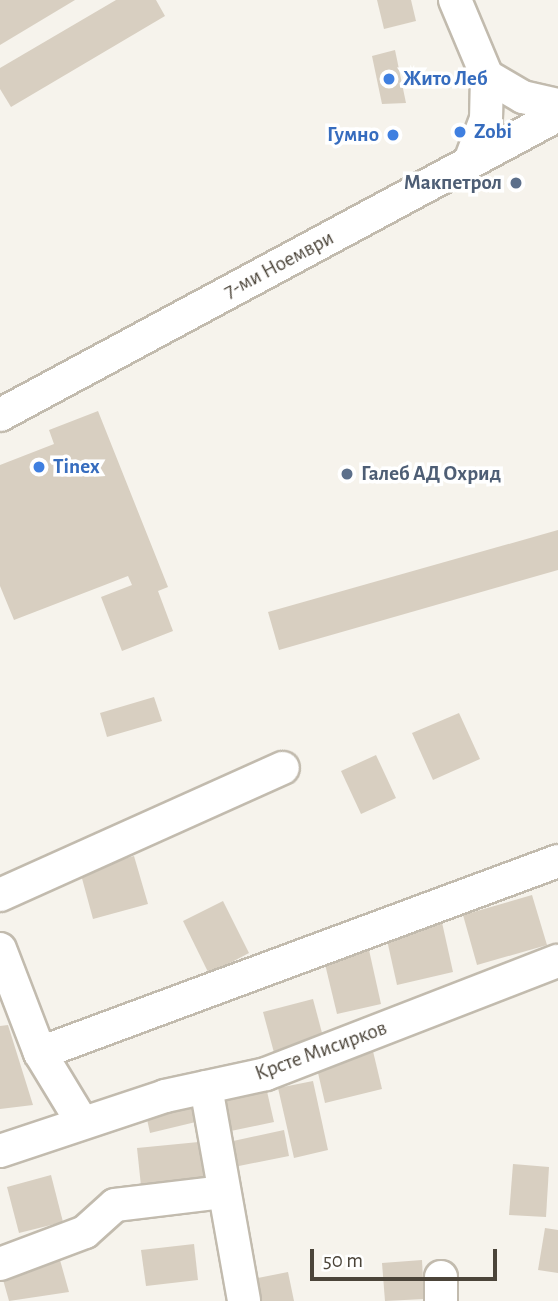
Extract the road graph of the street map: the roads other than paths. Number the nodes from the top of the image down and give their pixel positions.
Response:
1 (455, 0) edge
2 (487, 76) junction
3 (556, 117) edge
4 (471, 159) junction
5 (0, 415) edge
6 (283, 768) dead end
7 (558, 860) edge
8 (0, 895) edge
9 (0, 949) edge
10 (558, 961) edge
11 (40, 1053) junction
12 (206, 1087) junction
13 (82, 1122) junction
14 (0, 1151) edge
15 (224, 1192) junction
16 (0, 1264) edge
17 (244, 1301) edge

1 - 2 street
2 - 3 street
2 - 4 street
3 - 4 street, 7-ми Ноември
4 - 5 street, 7-ми Ноември
6 - 8 street
7 - 11 street
9 - 11 street
10 - 12 street, Крсте Мисирков
11 - 13 street
12 - 13 street, Крсте Мисирков
12 - 15 street
13 - 14 street, Крсте Мисирков
15 - 16 street
15 - 17 street

